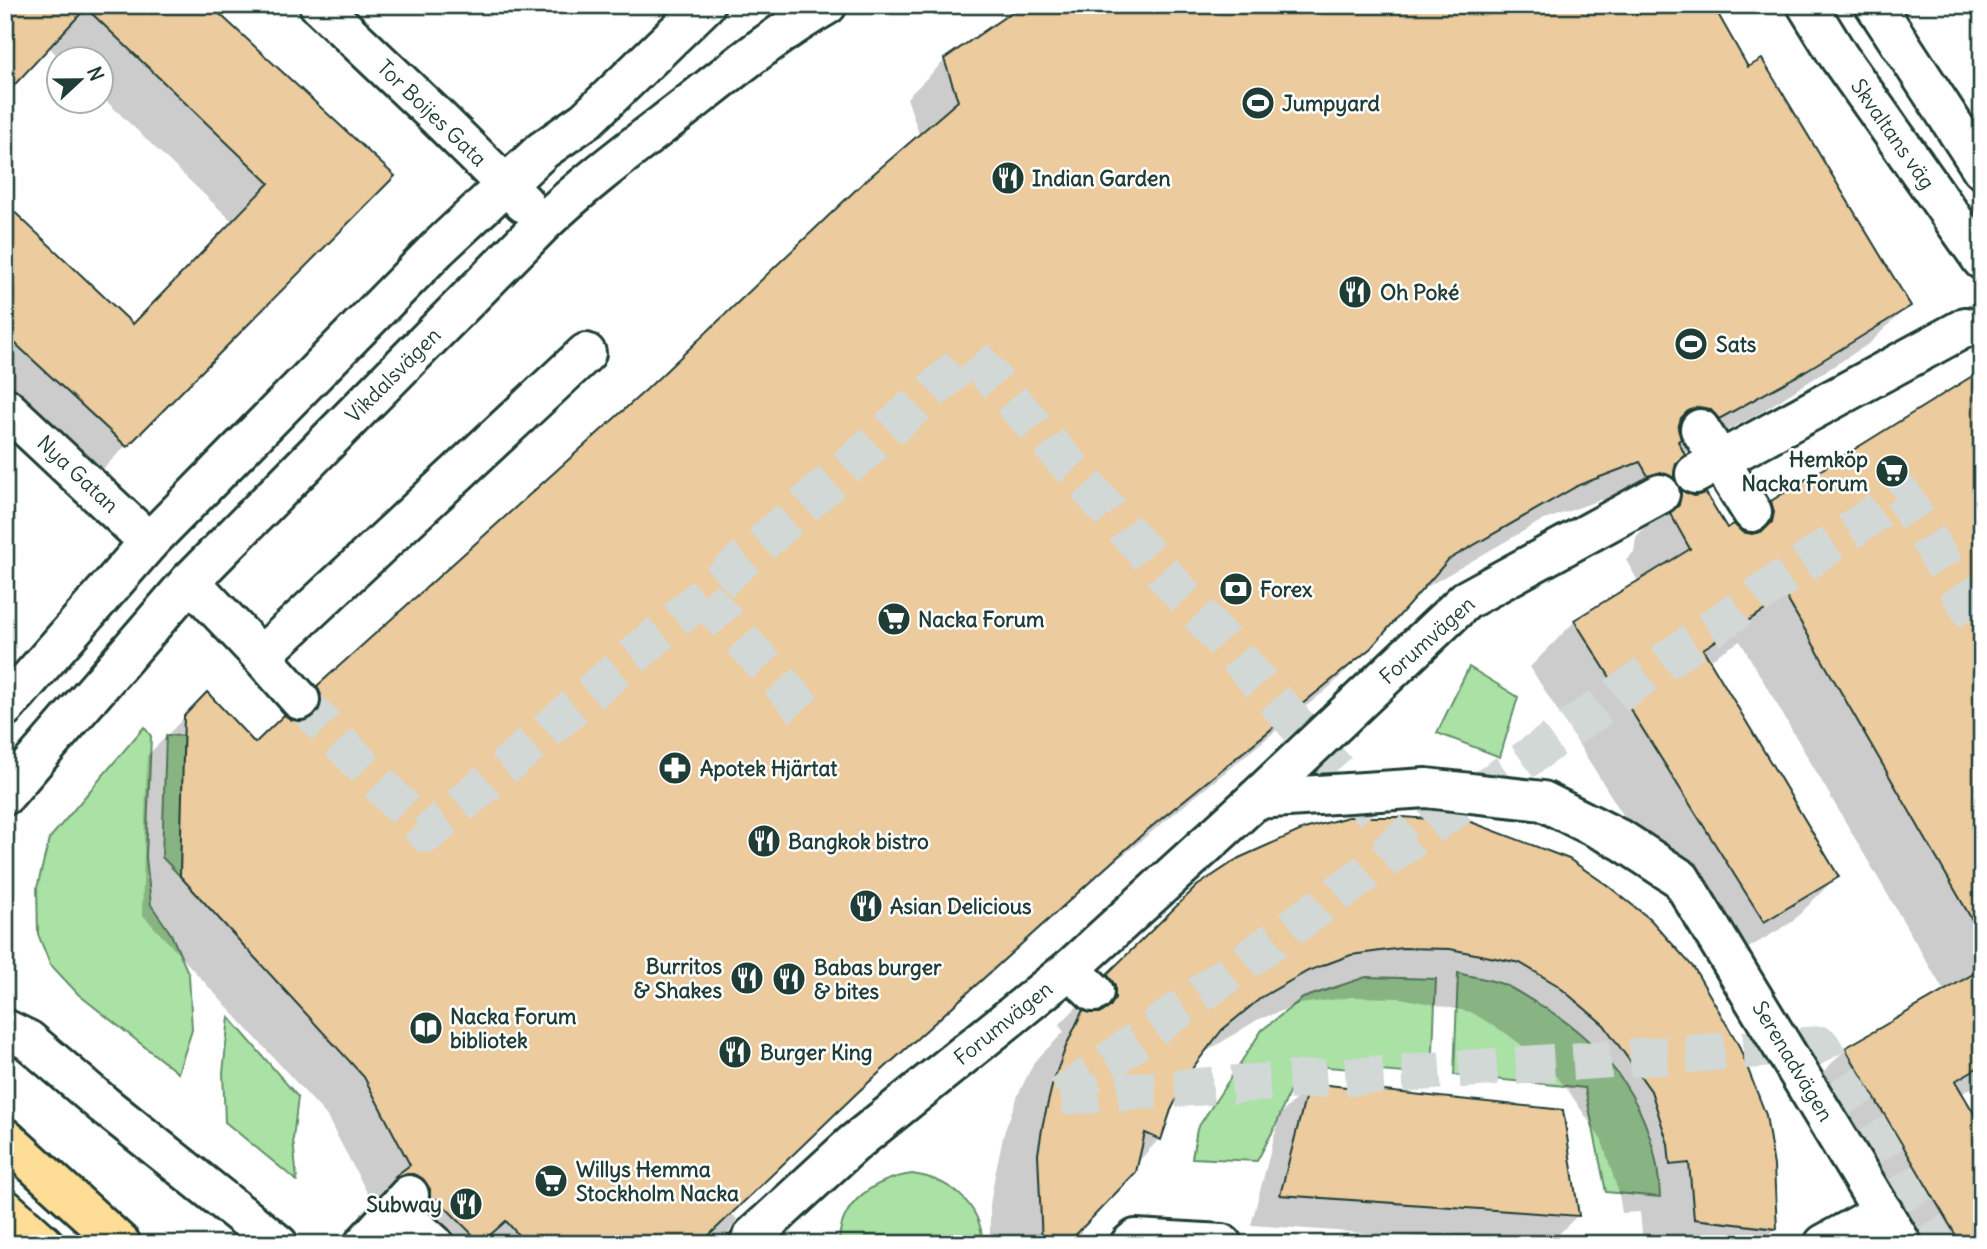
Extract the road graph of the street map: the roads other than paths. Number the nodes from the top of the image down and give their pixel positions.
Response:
1 (319, 5) edge
2 (705, 5) edge
3 (827, 5) edge
4 (1807, 5) edge
5 (1875, 5) edge
6 (1982, 169) edge
7 (506, 183) junction
8 (543, 223) junction
9 (1982, 260) edge
10 (1966, 327) dead end
11 (586, 353) dead end
12 (5, 407) edge
13 (1660, 494) dead end
14 (1752, 512) dead end
15 (149, 542) junction
16 (190, 581) junction
17 (261, 656) junction
18 (300, 700) tunnel mouth
19 (5, 707) edge
20 (5, 795) edge
21 (1256, 799) junction
22 (5, 1029) edge
23 (5, 1138) edge
24 (5, 1209) edge
25 (1893, 1228) edge
26 (44, 1244) edge
27 (121, 1244) edge
28 (278, 1244) edge
29 (364, 1244) edge
30 (434, 1244) edge
31 (750, 1244) edge
32 (1130, 1244) edge
33 (1222, 1244) edge
34 (1824, 1244) edge

1 - 7 street, Tor Boijes Gata
2 - 7 street
3 - 8 street, Vikdalsvägen
4 - 9 street, Skvaltans väg
5 - 6 street
7 - 8 street, Tor Boijes Gata
7 - 15 street
8 - 16 street, Vikdalsvägen
10 - 14 street
11 - 17 street
12 - 15 street, Nya Gatan
13 - 21 street, Forumvägen
15 - 19 street
16 - 17 street
16 - 20 street, Vikdalsvägen
17 - 18 street
21 - 25 street, Serenadvägen
21 - 31 street, Forumvägen
22 - 28 street
23 - 27 main road
24 - 26 main road
25 - 34 street
29 - 30 street
32 - 33 street

